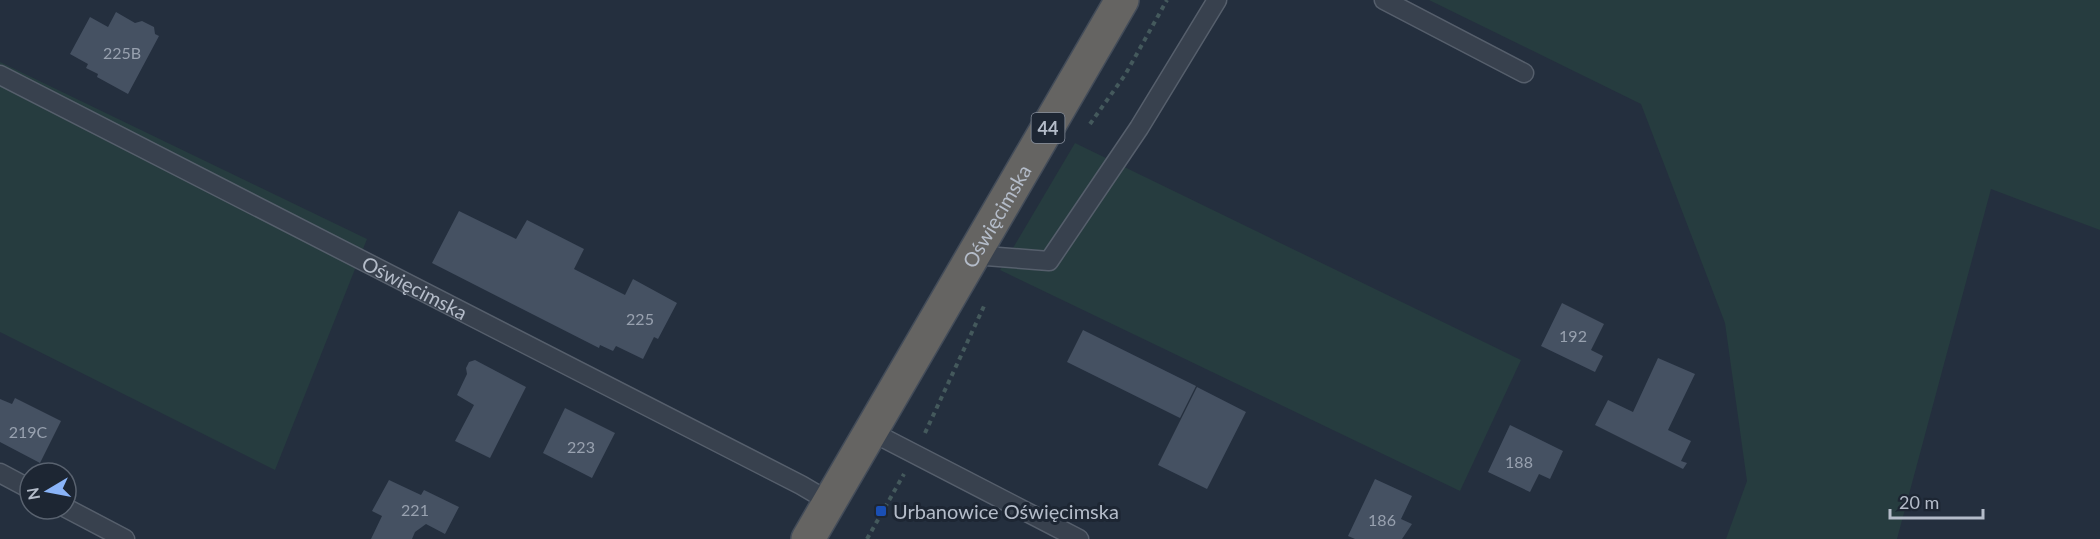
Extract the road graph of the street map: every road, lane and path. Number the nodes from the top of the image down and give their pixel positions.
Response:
1 (1122, 0) edge
2 (1217, 0) edge
3 (1384, 0) edge
4 (1524, 73) dead end
5 (0, 75) edge
6 (973, 255) junction
7 (870, 431) junction
8 (0, 473) edge
9 (18, 483) edge
10 (830, 502) junction
11 (78, 514) edge
12 (125, 539) edge
13 (808, 539) edge
14 (1079, 539) edge

1 - 6 highway, Oświęcimska / 44
2 - 6 lane
3 - 4 lane
5 - 10 lane, Oświęcimska
6 - 7 highway, Oświęcimska / 44
7 - 10 highway, Oświęcimska / 44
7 - 14 lane
8 - 9 lane
10 - 13 highway, Oświęcimska / 44
11 - 12 lane

